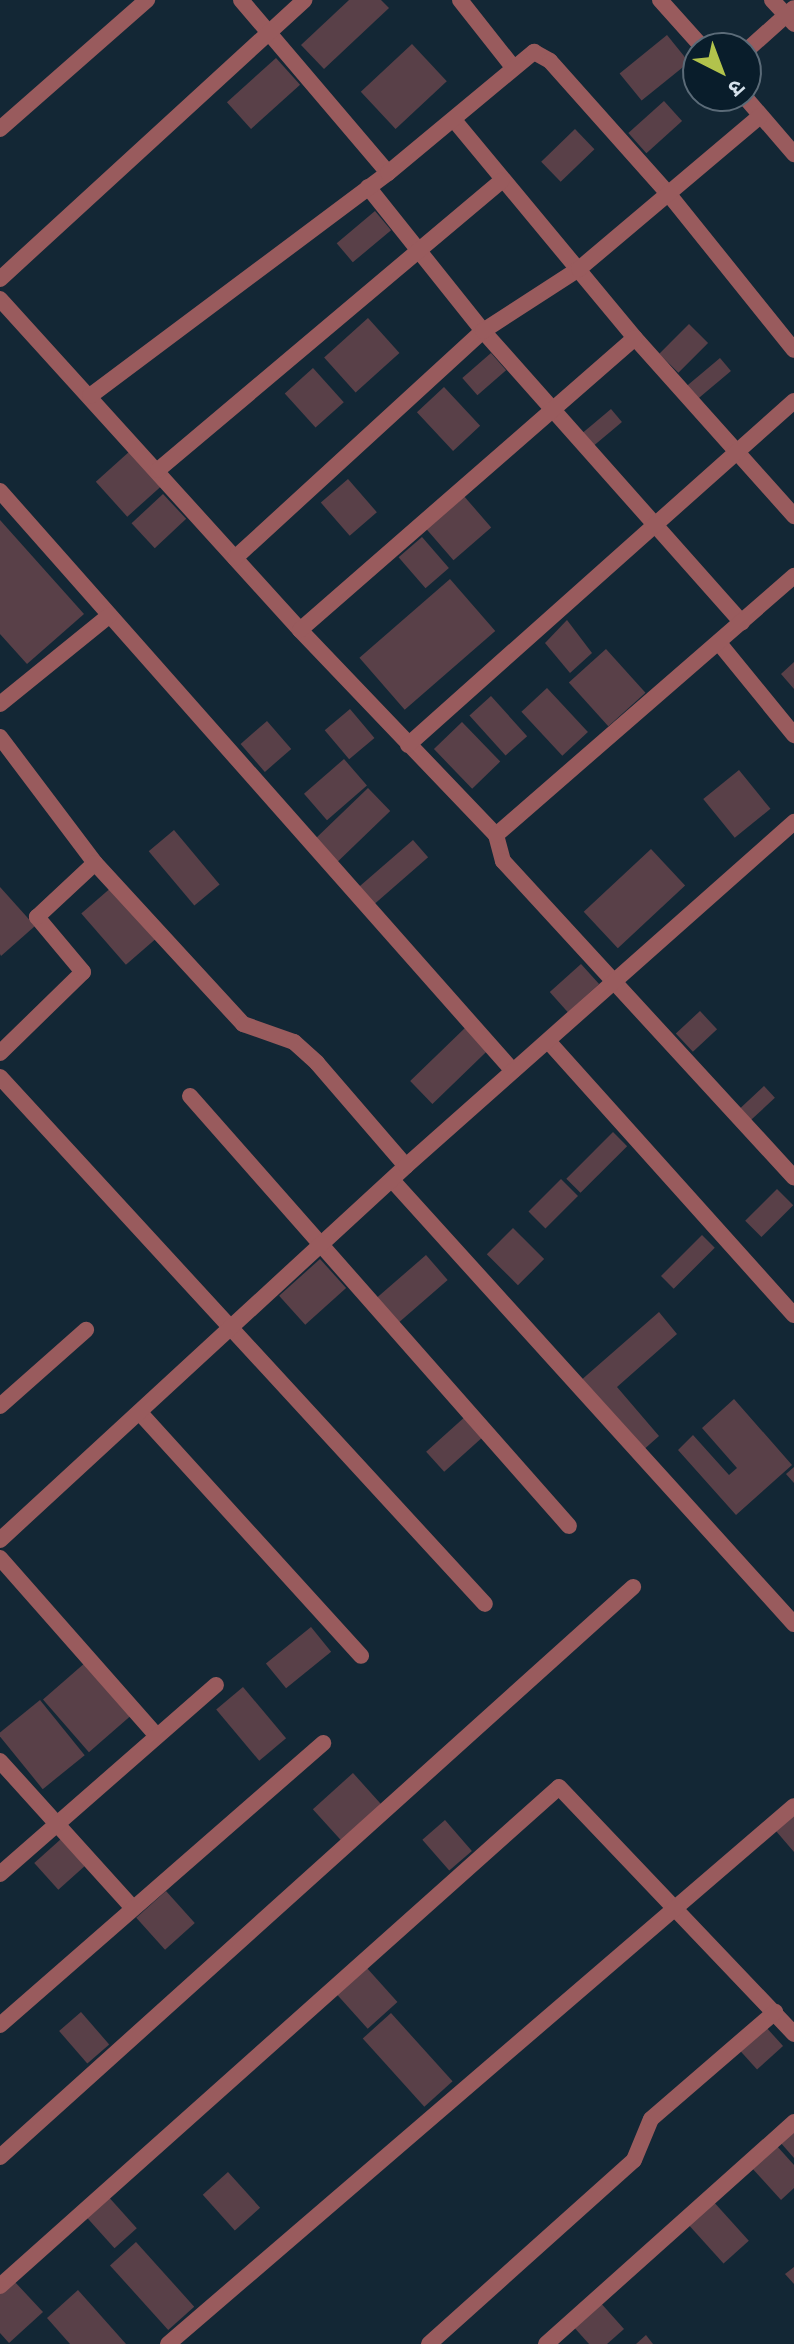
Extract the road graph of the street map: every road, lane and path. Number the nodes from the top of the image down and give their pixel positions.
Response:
1 (147, 0) edge
2 (241, 0) edge
3 (305, 0) edge
4 (460, 0) edge
5 (660, 0) edge
6 (772, 0) edge
7 (791, 16) edge
8 (689, 32) edge
9 (269, 33) junction
10 (762, 39) edge
11 (513, 67) junction
12 (757, 112) edge
13 (760, 116) junction
14 (454, 120) junction
15 (0, 129) edge
16 (794, 154) edge
17 (388, 173) junction
18 (501, 181) junction
19 (368, 187) junction
20 (671, 197) junction
21 (415, 252) junction
22 (579, 269) junction
23 (0, 279) edge
24 (0, 299) edge
25 (483, 331) junction
26 (635, 338) junction
27 (794, 350) edge
28 (90, 396) junction
29 (794, 401) edge
30 (551, 409) junction
31 (736, 453) junction
32 (158, 470) junction
33 (0, 491) edge
34 (794, 516) edge
35 (653, 527) junction
36 (235, 558) junction
37 (794, 576) edge
38 (110, 615) junction
39 (742, 623) junction
40 (300, 630) junction
41 (719, 643) junction
42 (0, 704) edge
43 (794, 735) edge
44 (0, 737) edge
45 (408, 745) junction
46 (794, 822) edge
47 (496, 835) junction
48 (95, 863) junction
49 (614, 985) junction
50 (548, 1041) junction
51 (0, 1053) edge
52 (513, 1071) junction
53 (0, 1077) edge
54 (190, 1096) dead end
55 (406, 1166) junction
56 (794, 1177) edge
57 (392, 1180) junction
58 (321, 1244) junction
59 (794, 1315) edge
60 (86, 1330) dead end
61 (233, 1331) junction
62 (0, 1406) edge
63 (141, 1414) junction
64 (569, 1526) dead end
65 (0, 1540) edge
66 (0, 1558) edge
67 (633, 1587) dead end
68 (485, 1604) dead end
69 (793, 1621) edge
70 (361, 1656) dead end
71 (216, 1685) dead end
72 (157, 1736) junction
73 (323, 1743) dead end
74 (0, 1761) edge
75 (794, 1806) edge
76 (56, 1823) junction
77 (0, 1874) edge
78 (133, 1908) junction
79 (677, 1909) junction
80 (787, 2021) edge
81 (0, 2025) edge
82 (794, 2122) edge
83 (0, 2157) edge
84 (0, 2286) edge
85 (168, 2344) edge
86 (429, 2344) edge
87 (546, 2344) edge

1 - 15 street
2 - 9 street
3 - 9 street
4 - 11 street
5 - 8 street
6 - 7 street
7 - 10 street
9 - 17 street
9 - 23 street
11 - 14 street
11 - 20 street
12 - 13 street
13 - 16 street
13 - 20 street
14 - 17 street
14 - 18 street
17 - 19 street
18 - 21 street
18 - 22 street
19 - 21 street
19 - 28 street
20 - 22 street
20 - 27 street
21 - 25 street
21 - 32 street
22 - 25 street
22 - 26 street
24 - 28 street
25 - 30 street
25 - 36 street
26 - 30 street
26 - 31 street
28 - 32 street
29 - 31 street
30 - 35 street
30 - 40 street
31 - 34 street
31 - 35 street
32 - 36 street
33 - 38 street
35 - 39 street
35 - 45 street
36 - 40 street
37 - 39 street
38 - 42 street
38 - 52 street
39 - 41 street
40 - 45 street
41 - 43 street
41 - 47 street
44 - 48 street
45 - 47 street
46 - 49 street
47 - 49 street
48 - 51 street
48 - 55 street
49 - 50 street
49 - 56 street
50 - 52 street
50 - 59 street
52 - 55 street
53 - 61 street
54 - 58 street
55 - 57 street
57 - 58 street
57 - 69 street
58 - 61 street
58 - 64 street
60 - 62 street
61 - 63 street
61 - 68 street
63 - 65 street
63 - 70 street
66 - 72 street
67 - 83 street
71 - 72 street
72 - 76 street
73 - 78 street
74 - 76 street
75 - 79 street
76 - 77 street
76 - 78 street
78 - 81 street
79 - 80 street
79 - 84 street
79 - 85 street
80 - 86 street
82 - 87 street

